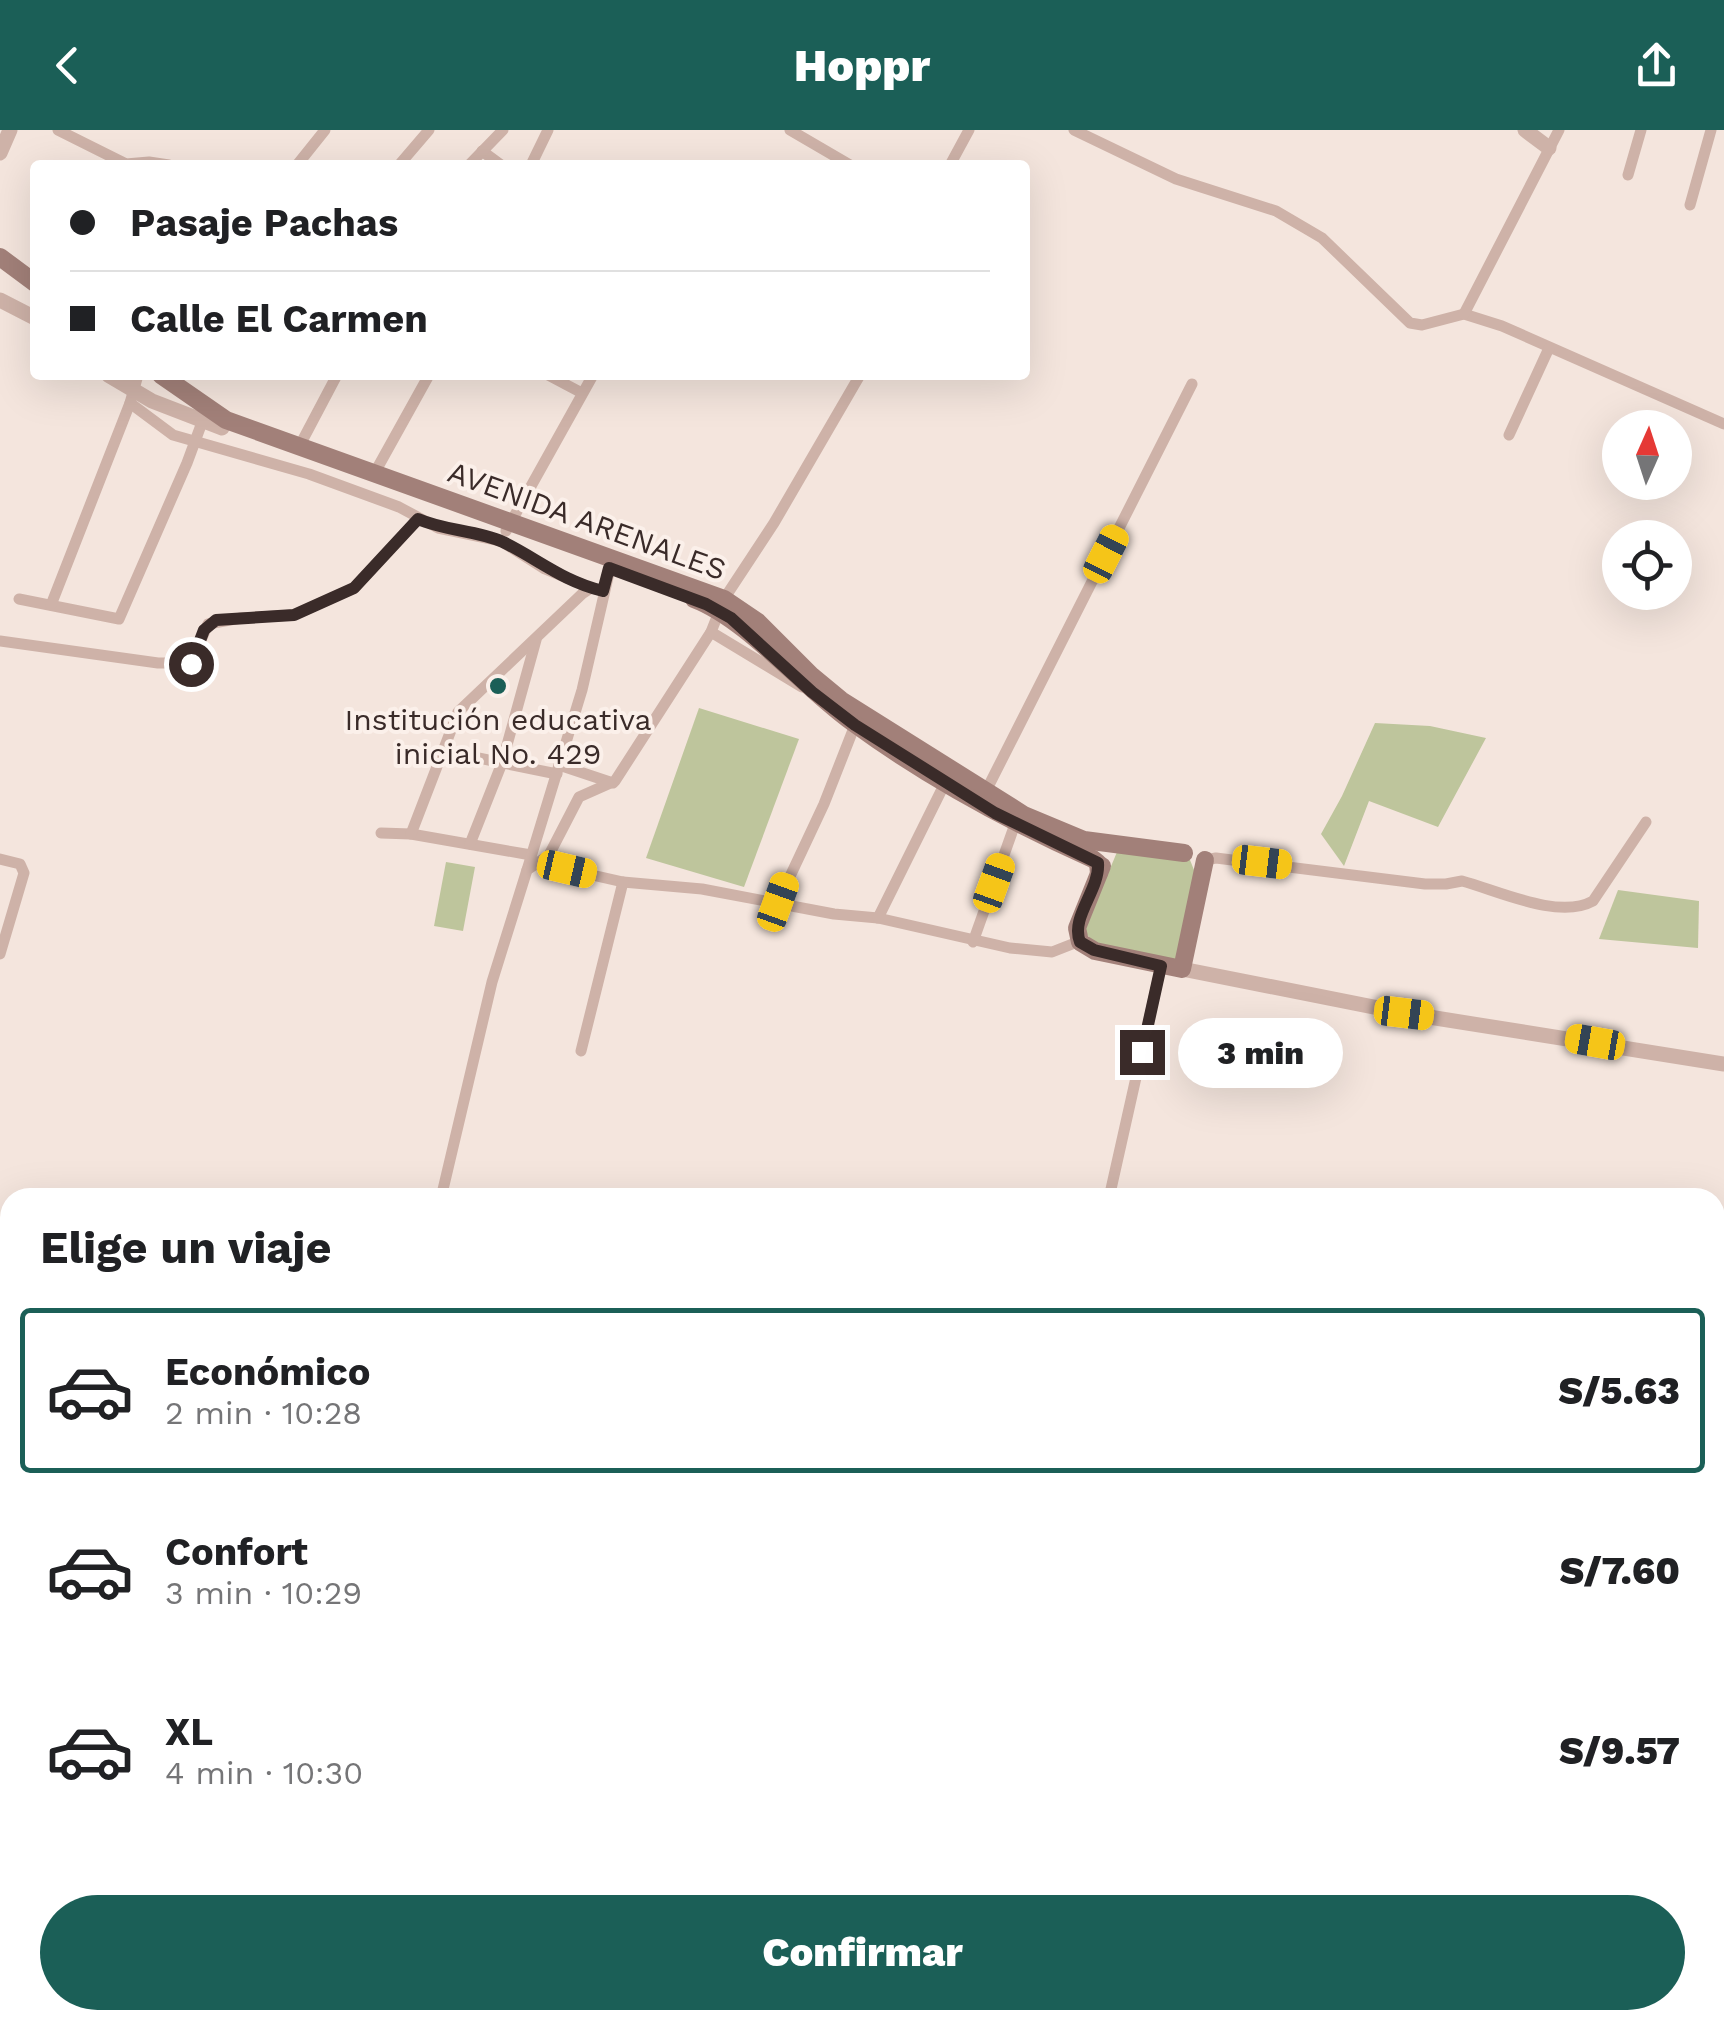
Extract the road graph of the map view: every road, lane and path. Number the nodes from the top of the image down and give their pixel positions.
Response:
1 (10, 130) edge
2 (58, 130) edge
3 (326, 130) edge
4 (429, 130) edge
5 (503, 130) edge
6 (548, 130) edge
7 (790, 130) edge
8 (969, 130) edge
9 (1074, 130) edge
10 (1524, 130) edge
11 (1560, 130) edge
12 (1641, 130) edge
13 (1711, 130) edge
14 (1549, 148) junction
15 (482, 151) junction
16 (0, 153) edge
17 (117, 160) edge
18 (300, 160) edge
19 (403, 160) edge
20 (474, 160) edge
21 (494, 160) edge
22 (533, 160) edge
23 (841, 160) edge
24 (953, 160) edge
25 (1628, 175) dead end
26 (1690, 205) dead end
27 (0, 257) edge
28 (0, 270) edge
29 (30, 278) edge
30 (30, 291) edge
31 (0, 300) edge
32 (0, 310) edge
33 (1464, 314) junction
34 (30, 315) edge
35 (30, 325) edge
36 (1549, 348) junction
37 (167, 380) edge
38 (335, 380) edge
39 (426, 380) edge
40 (557, 380) edge
41 (589, 380) edge
42 (853, 380) edge
43 (1192, 384) dead end
44 (136, 385) edge
45 (582, 393) junction
46 (201, 414) junction
47 (223, 423) junction
48 (1724, 424) edge
49 (1509, 436) dead end
50 (195, 442) junction
51 (299, 447) junction
52 (374, 474) junction
53 (418, 519) junction
54 (509, 527) junction
55 (610, 564) junction
56 (597, 589) junction
57 (19, 599) dead end
58 (722, 605) junction
59 (51, 606) junction
60 (712, 632) junction
61 (537, 636) junction
62 (0, 641) edge
63 (812, 692) junction
64 (855, 725) junction
65 (444, 751) junction
66 (502, 763) junction
67 (558, 770) junction
68 (948, 776) junction
69 (613, 783) junction
70 (986, 791) junction
71 (1646, 822) dead end
72 (1015, 824) junction
73 (382, 833) dead end
74 (411, 834) junction
75 (470, 844) junction
76 (1112, 845) junction
77 (1184, 852) joint
78 (535, 859) junction
79 (0, 860) edge
80 (1205, 860) junction
81 (1099, 873) junction
82 (624, 882) junction
83 (778, 902) junction
84 (6, 912) edge
85 (878, 918) junction
86 (1080, 941) junction
87 (972, 942) junction
88 (0, 954) edge
89 (1161, 966) junction
90 (1182, 970) junction
91 (581, 1051) dead end
92 (1724, 1064) edge
93 (443, 1188) edge
94 (1111, 1188) edge

1 - 16 street
2 - 17 street
3 - 18 street
4 - 19 street
5 - 15 street
6 - 22 street
7 - 23 street
8 - 24 street
9 - 33 street
10 - 14 street
11 - 14 street
12 - 25 street
13 - 26 street
14 - 33 street
15 - 20 street
15 - 21 street
27 - 29 main road
28 - 30 main road
31 - 34 street
32 - 35 street
33 - 36 street
36 - 48 street
36 - 49 street
37 - 47 main road, AVENIDA ARENALES
38 - 51 street
39 - 52 street
40 - 45 street
41 - 45 street
42 - 58 street
43 - 70 street
44 - 46 main road
44 - 50 street
44 - 59 street
45 - 54 street
46 - 47 main road
46 - 50 street
47 - 51 main road, AVENIDA ARENALES
47 - 54 main road
50 - 53 street
50 - 59 street
51 - 52 main road, AVENIDA ARENALES
52 - 54 main road, AVENIDA ARENALES
53 - 56 street
53 - 62 street
54 - 55 main road, AVENIDA ARENALES
55 - 56 street
55 - 58 main road, AVENIDA ARENALES
56 - 61 street
56 - 67 street
57 - 59 street
58 - 60 street
58 - 63 main road, AVENIDA ARENALES
58 - 68 main road, AVENIDA ARENALES
60 - 63 street
60 - 69 street
61 - 65 street
61 - 66 street
63 - 64 main road, AVENIDA ARENALES
64 - 68 main road, AVENIDA ARENALES
64 - 83 street
65 - 66 street
65 - 74 street
66 - 67 street
66 - 75 street
67 - 69 street
67 - 78 street
68 - 70 main road, AVENIDA ARENALES
68 - 72 main road, AVENIDA ARENALES
68 - 85 street
69 - 78 street
70 - 76 main road, AVENIDA ARENALES
71 - 80 street
72 - 81 main road, AVENIDA ARENALES
72 - 87 street
73 - 74 street
74 - 75 street
75 - 78 street
76 - 77 main road, AVENIDA ARENALES
76 - 81 main road
77 - 80 street
78 - 82 street
78 - 93 street
79 - 84 street
80 - 90 main road
81 - 86 main road
82 - 83 street
82 - 91 street
83 - 85 street
84 - 88 street
85 - 87 street
86 - 87 street
86 - 89 main road
89 - 90 main road
89 - 94 street
90 - 92 street

